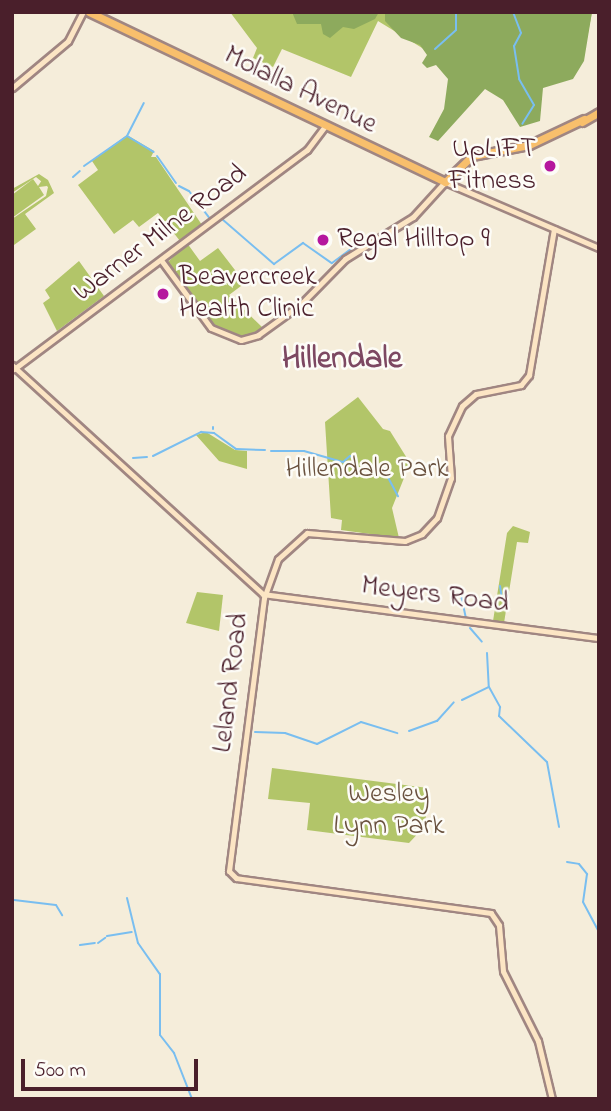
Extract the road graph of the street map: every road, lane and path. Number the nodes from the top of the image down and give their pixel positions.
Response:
1 (83, 12) edge
2 (89, 12) edge
3 (12, 88) edge
4 (599, 112) edge
5 (584, 119) junction
6 (573, 123) junction
7 (325, 126) junction
8 (558, 135) junction
9 (544, 140) junction
10 (445, 182) junction
11 (554, 229) junction
12 (599, 248) edge
13 (161, 260) junction
14 (13, 368) edge
15 (265, 595) junction
16 (599, 638) edge
17 (552, 1099) edge

1 - 3 street
2 - 7 main road, Molalla Avenue
4 - 5 main road
5 - 6 main road
5 - 8 main road
6 - 8 main road
6 - 9 main road
7 - 10 main road, Molalla Avenue
7 - 13 street, Warner Milne Road
8 - 9 main road
9 - 10 main road
10 - 11 street, Molalla Avenue
10 - 13 street
11 - 12 street, Molalla Avenue
11 - 15 street
13 - 14 street, Warner Milne Road
14 - 15 street, Leland Road
15 - 16 street, Meyers Road
15 - 17 street, Leland Road

